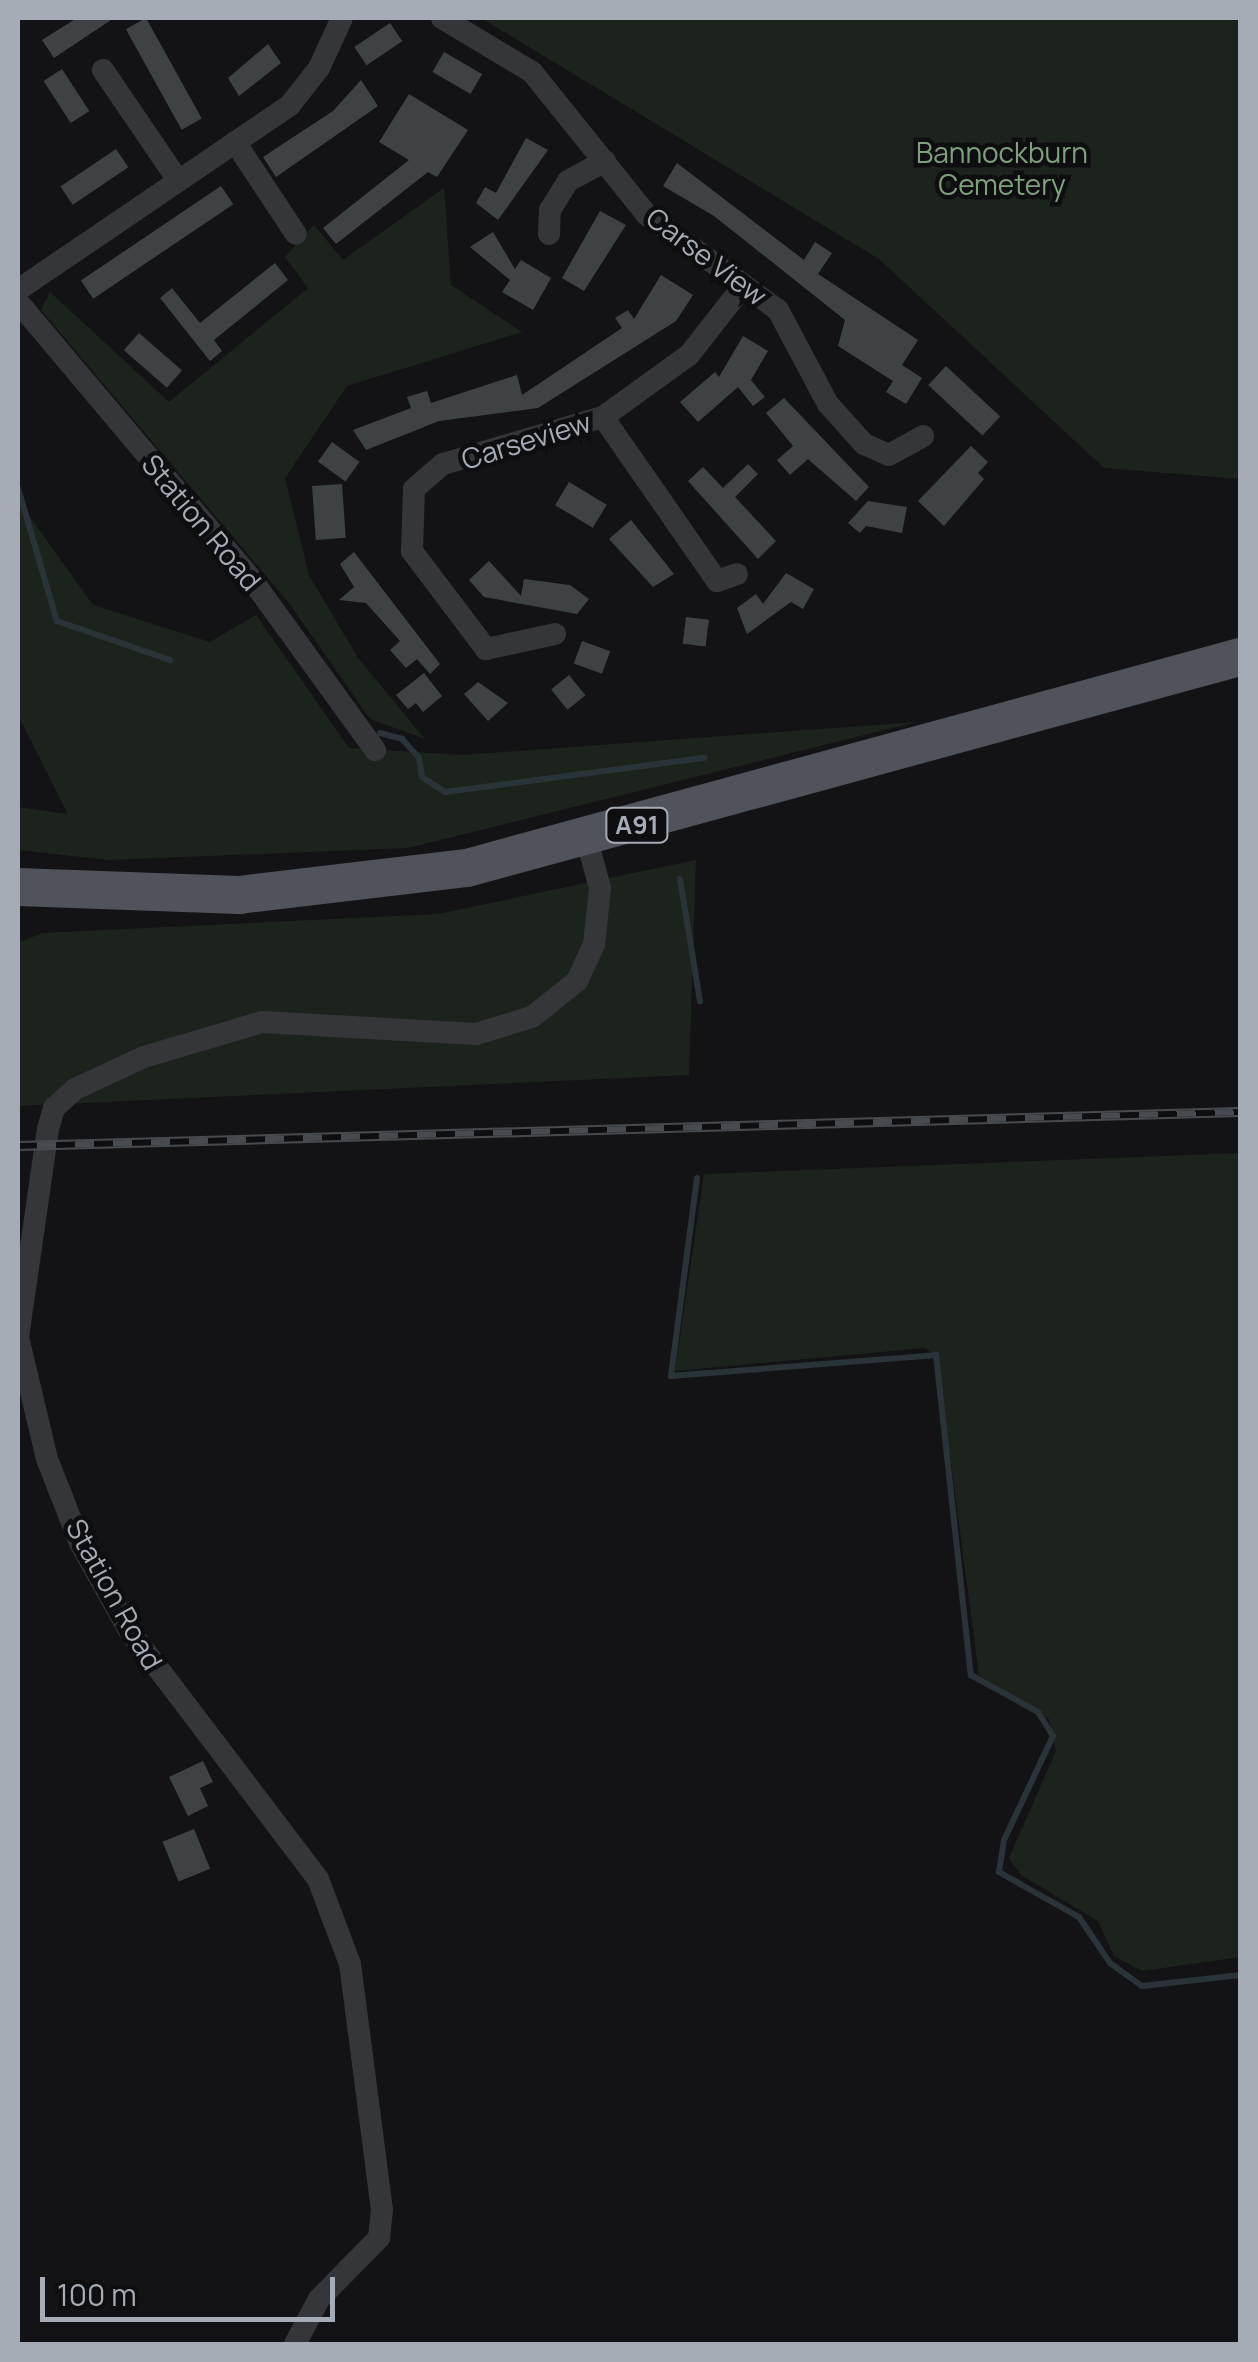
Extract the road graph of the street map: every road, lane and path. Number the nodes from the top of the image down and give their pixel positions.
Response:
1 (342, 18) edge
2 (442, 18) edge
3 (103, 70) dead end
4 (235, 142) junction
5 (606, 161) junction
6 (177, 179) junction
7 (296, 234) dead end
8 (549, 234) dead end
9 (744, 286) junction
10 (18, 290) edge
11 (18, 302) edge
12 (603, 417) junction
13 (923, 436) dead end
14 (718, 581) dead end
15 (555, 634) dead end
16 (1240, 657) edge
17 (375, 750) dead end
18 (586, 840) junction
19 (18, 888) edge
20 (295, 2344) edge

1 - 4 street
2 - 5 street, Carse View
3 - 6 street
4 - 6 street
4 - 7 street
5 - 8 street
5 - 9 street, Carse View
6 - 10 street
9 - 12 street, Carseview
9 - 13 street, Carse View
11 - 17 street, Station Road
12 - 14 street, Carseview
12 - 15 street, Carseview
16 - 18 main road, A91
18 - 19 main road, A91
18 - 20 street, Station Road

